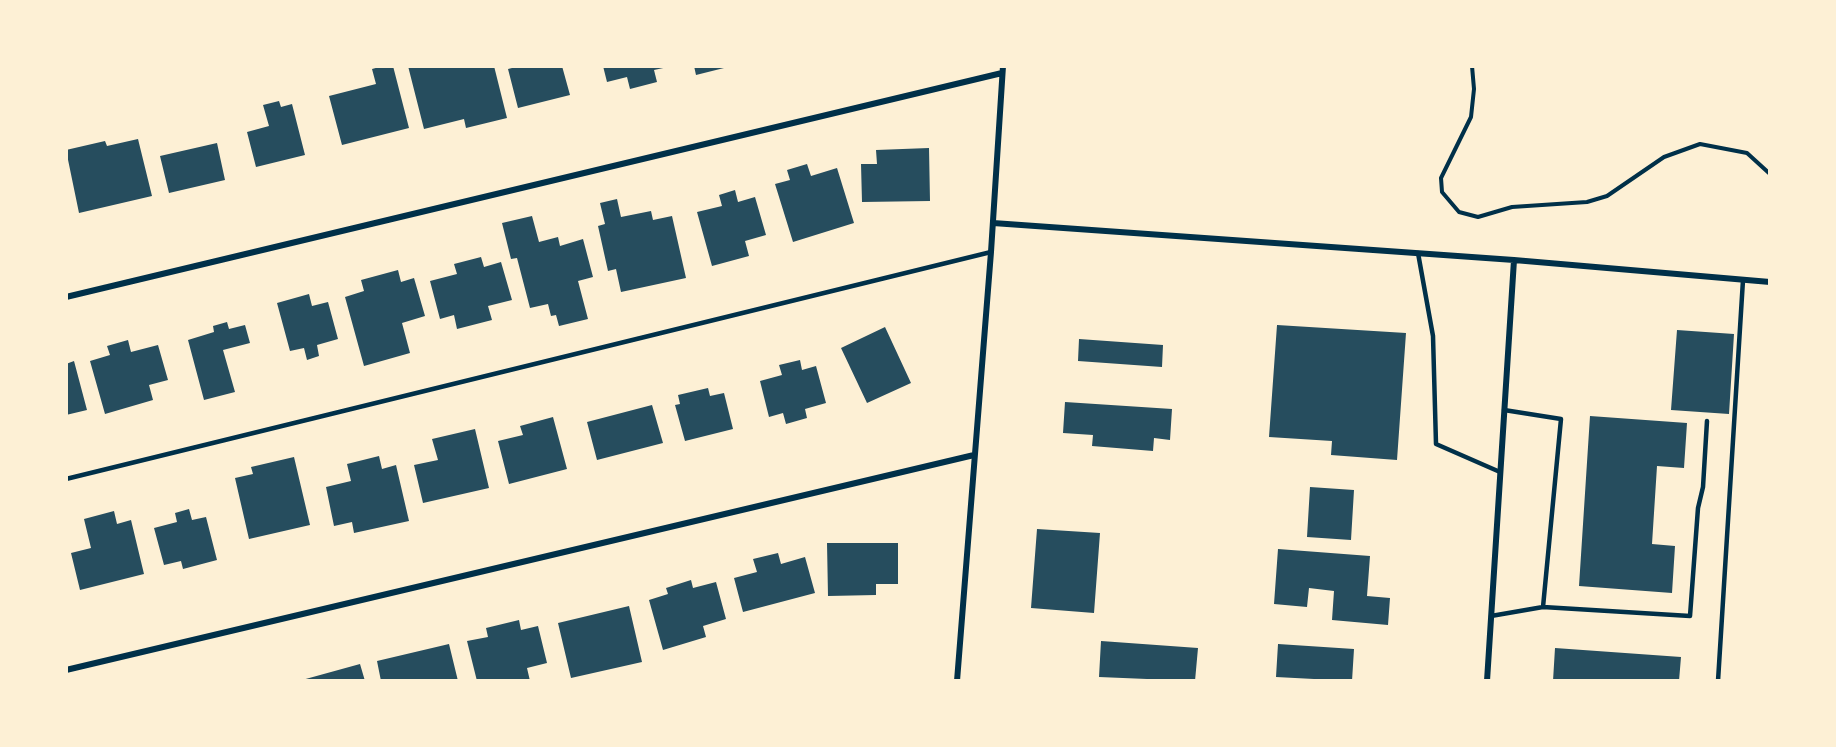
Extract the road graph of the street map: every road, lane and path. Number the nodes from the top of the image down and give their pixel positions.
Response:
1 (1472, 66) edge
2 (1003, 70) edge
3 (1770, 174) edge
4 (993, 223) junction
5 (991, 252) junction
6 (1418, 254) junction
7 (1514, 260) junction
8 (1743, 280) junction
9 (1770, 282) edge
10 (66, 297) edge
11 (1504, 410) junction
12 (1707, 421) dead end
13 (974, 455) junction
14 (1500, 472) junction
15 (66, 479) edge
16 (1544, 607) junction
17 (1491, 616) junction
18 (66, 670) edge
19 (957, 681) edge
20 (1487, 681) edge
21 (1718, 681) edge

1 - 3 path
2 - 4 street
2 - 10 street
4 - 5 street
4 - 6 street
5 - 13 street
5 - 15 lane
6 - 7 street
6 - 14 lane
7 - 8 street
7 - 11 street
8 - 9 street
8 - 21 lane
11 - 14 street
11 - 16 lane
12 - 16 lane
13 - 18 street
13 - 19 street
14 - 17 street
16 - 17 lane
17 - 20 street

